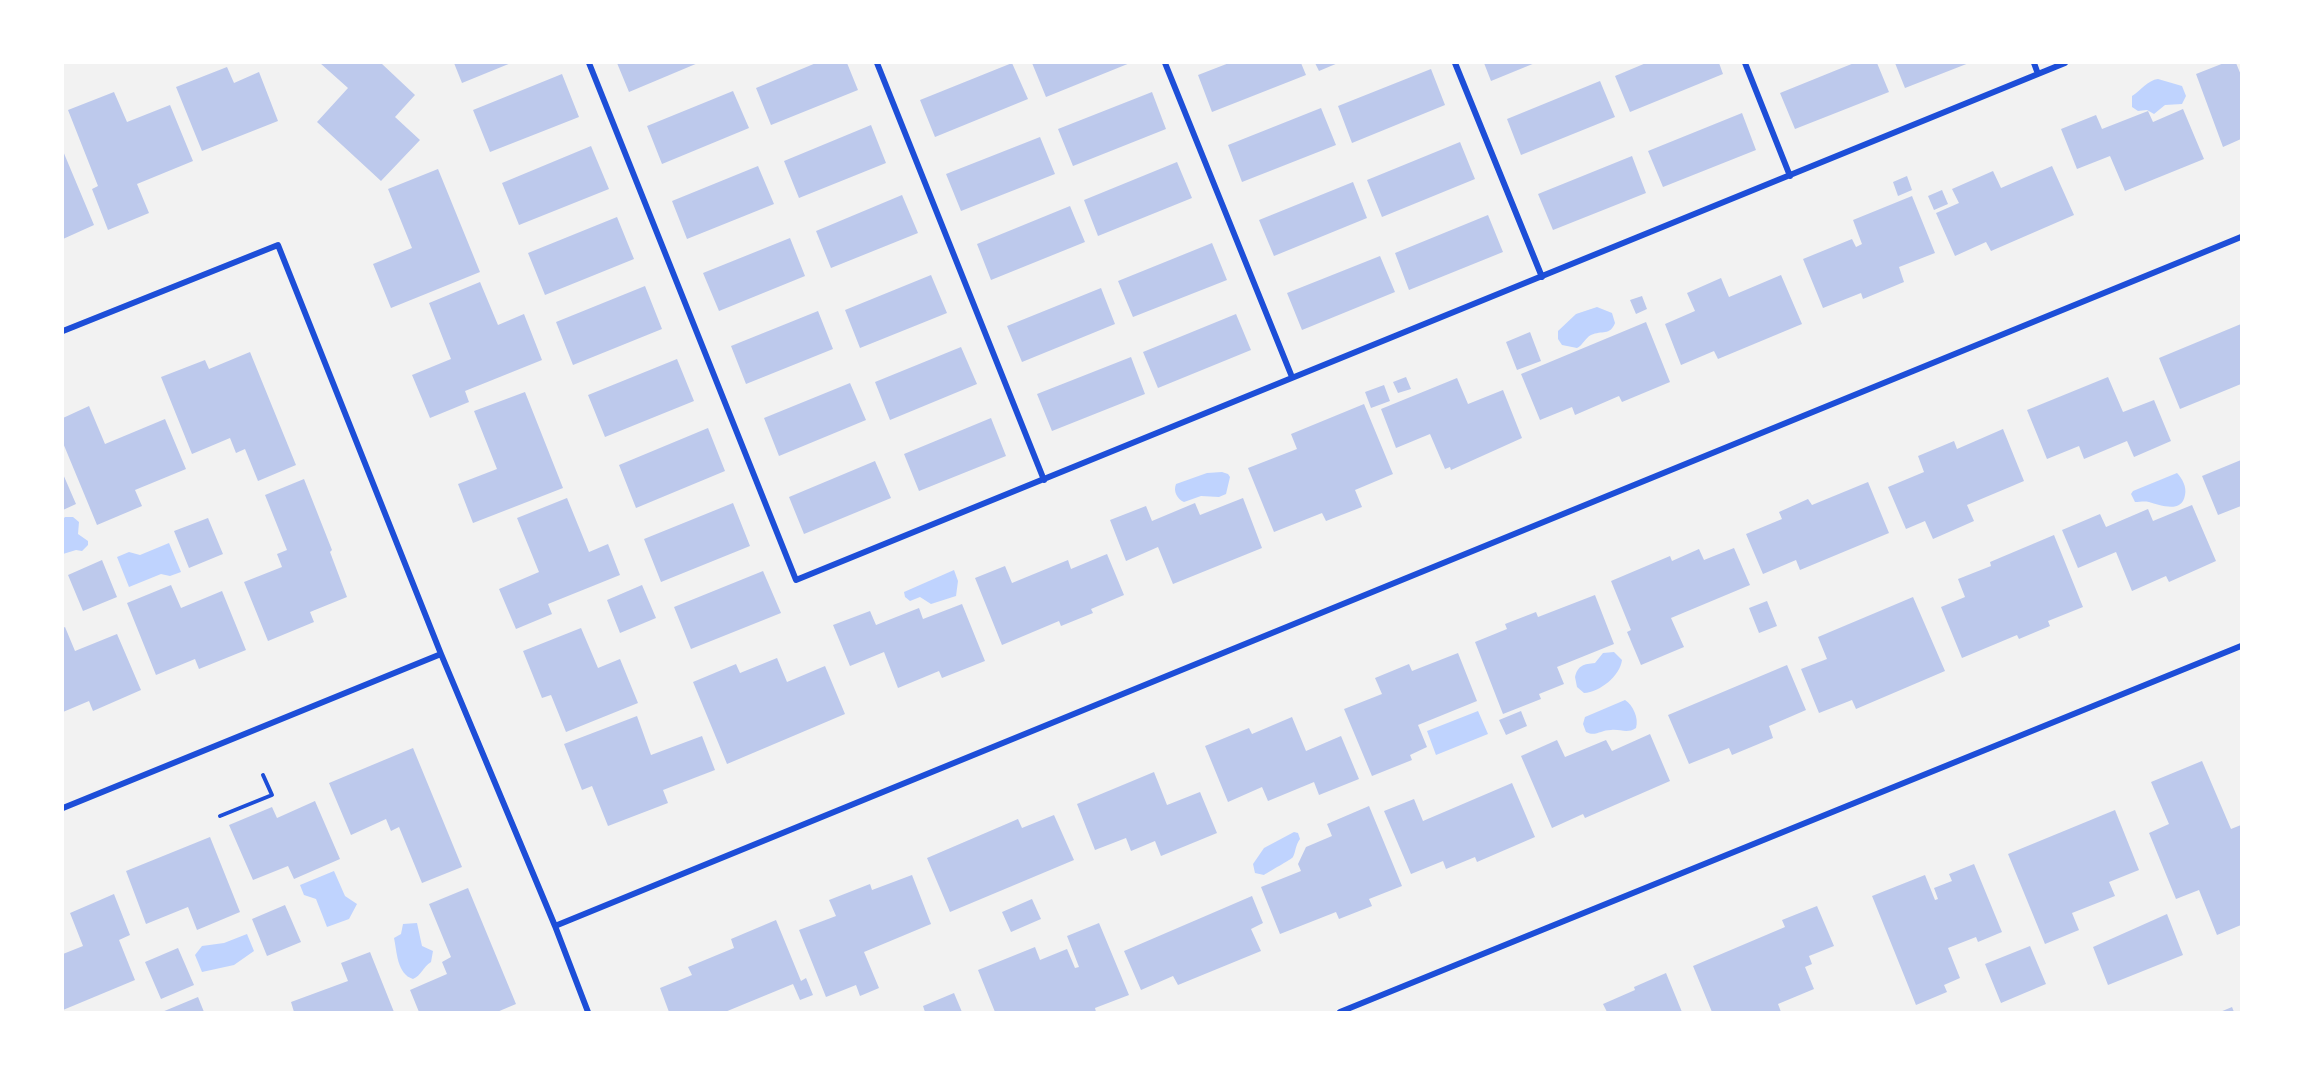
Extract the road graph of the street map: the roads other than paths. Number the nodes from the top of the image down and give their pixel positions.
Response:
1 (589, 63) edge
2 (877, 63) edge
3 (1165, 63) edge
4 (1455, 63) edge
5 (1745, 63) edge
6 (2034, 63) edge
7 (2065, 63) edge
8 (2038, 74) junction
9 (1790, 176) junction
10 (2241, 237) edge
11 (1542, 277) junction
12 (63, 331) edge
13 (1292, 377) junction
14 (1044, 480) junction
15 (2241, 646) edge
16 (441, 654) junction
17 (63, 808) edge
18 (555, 926) junction
19 (588, 1012) edge
20 (1340, 1012) edge

1 - 14 street
2 - 14 street
3 - 13 street
4 - 11 street
5 - 9 street
6 - 8 street
7 - 8 street
8 - 9 street
9 - 11 street
10 - 18 street
11 - 13 street
12 - 16 street
13 - 14 street
15 - 20 street
16 - 17 street
16 - 18 street
18 - 19 street

